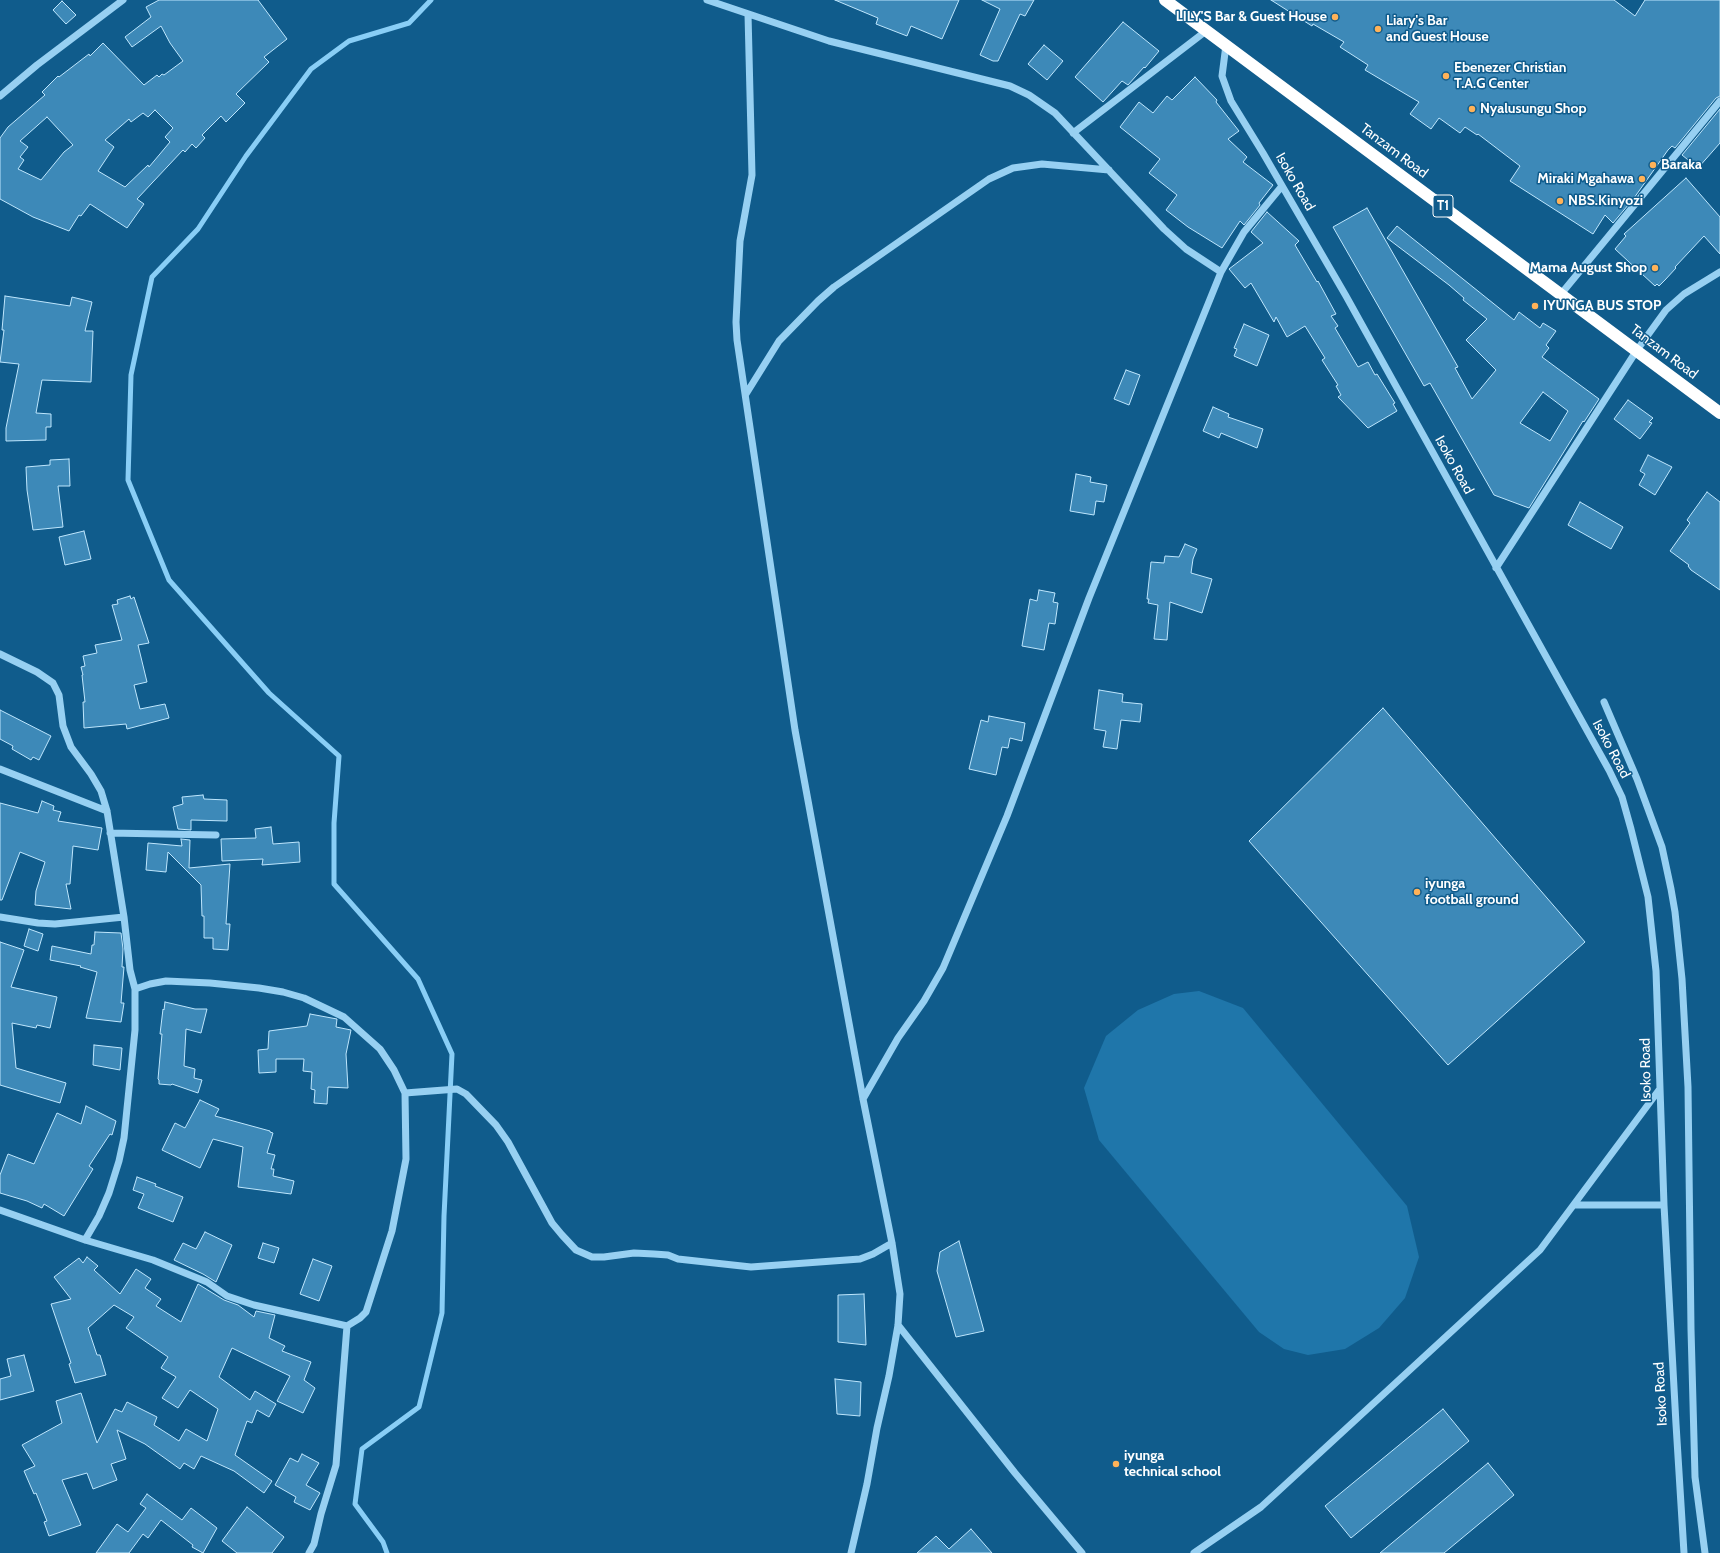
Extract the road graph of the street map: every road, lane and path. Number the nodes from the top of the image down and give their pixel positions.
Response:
1 (123, 0) edge
2 (707, 0) edge
3 (1165, 0) edge
4 (748, 14) junction
5 (1206, 31) junction
6 (1226, 46) junction
7 (0, 96) edge
8 (1720, 101) edge
9 (1073, 133) junction
10 (1108, 170) junction
11 (1282, 186) junction
12 (1221, 272) junction
13 (1720, 272) edge
14 (1561, 294) junction
15 (1636, 350) junction
16 (746, 394) junction
17 (1720, 413) edge
18 (1496, 568) junction
19 (0, 654) edge
20 (1604, 702) dead end
21 (0, 769) edge
22 (107, 811) junction
23 (110, 833) junction
24 (216, 835) dead end
25 (0, 917) edge
26 (124, 917) junction
27 (135, 989) junction
28 (1660, 1090) junction
29 (405, 1093) junction
30 (863, 1099) junction
31 (1575, 1205) junction
32 (1664, 1205) junction
33 (0, 1210) edge
34 (85, 1240) junction
35 (892, 1242) junction
36 (898, 1325) junction
37 (347, 1326) junction
38 (309, 1553) edge
39 (851, 1553) edge
40 (1082, 1553) edge
41 (1194, 1553) edge
42 (1684, 1553) edge
43 (1705, 1553) edge

1 - 7 street
2 - 4 street
3 - 5 highway, Tanzam Road / T1
4 - 9 street
4 - 16 street
5 - 6 highway, Tanzam Road / T1
5 - 9 street
6 - 11 street, Isoko Road
6 - 14 highway, Tanzam Road / T1
8 - 14 street
9 - 10 street
10 - 12 street
10 - 16 street
11 - 12 street
11 - 18 street, Isoko Road
12 - 30 street
13 - 15 street
14 - 15 highway, Tanzam Road / T1
15 - 17 highway, Tanzam Road / T1
15 - 18 street
16 - 30 street
18 - 28 street, Isoko Road
19 - 22 street
20 - 43 street
21 - 22 street
22 - 23 street
23 - 24 street
23 - 26 street
25 - 26 street
26 - 27 street
27 - 29 street
27 - 34 street
28 - 31 street
28 - 32 street, Isoko Road
29 - 35 street
29 - 37 street
30 - 35 street
31 - 32 street
31 - 41 street
32 - 42 street, Isoko Road
33 - 34 street
34 - 37 street
35 - 36 street
36 - 39 street
36 - 40 street
37 - 38 street

